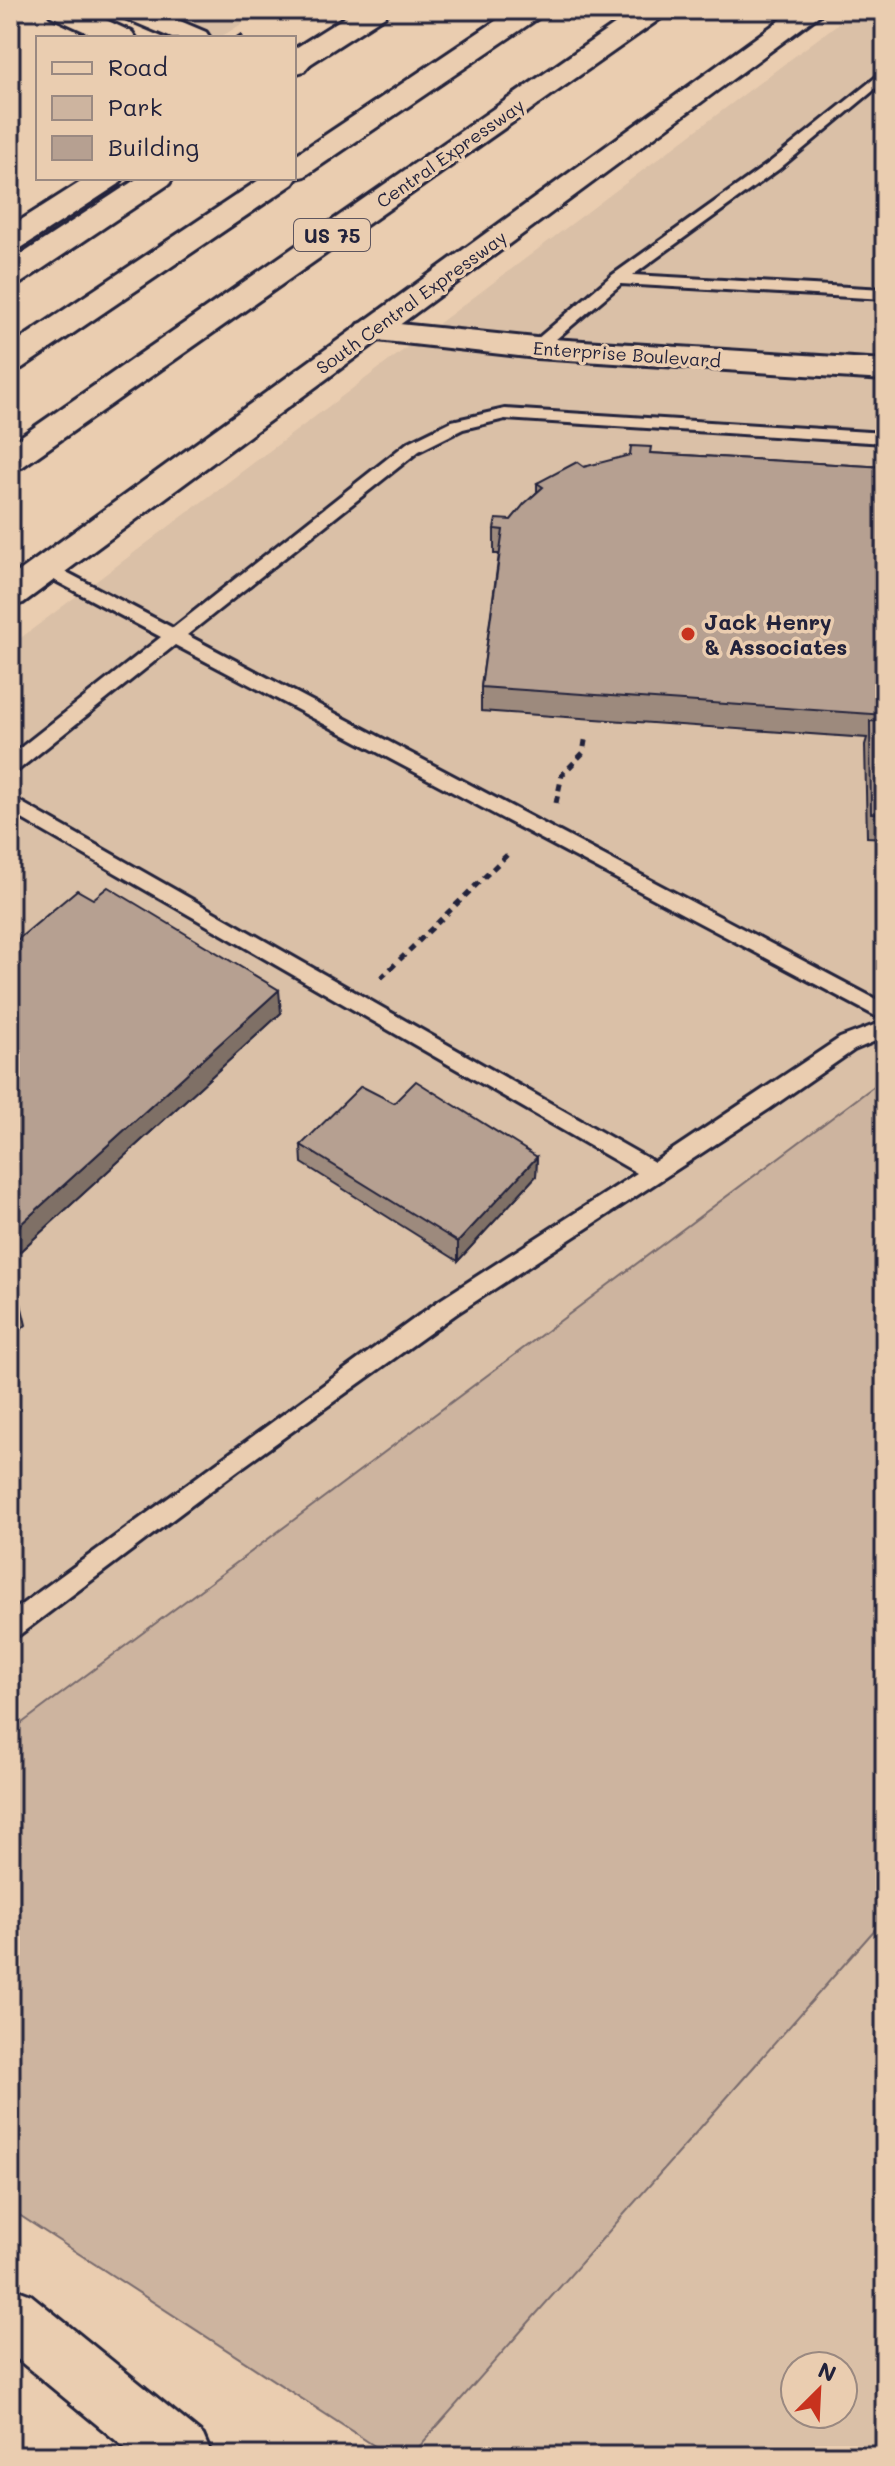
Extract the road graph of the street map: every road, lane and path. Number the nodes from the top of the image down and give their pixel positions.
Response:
1 (61, 10) edge
2 (130, 10) edge
3 (375, 10) edge
4 (531, 10) edge
5 (654, 10) edge
6 (812, 10) edge
7 (243, 34) dead end
8 (118, 36) edge
9 (191, 36) edge
10 (240, 36) edge
11 (296, 60) edge
12 (885, 74) edge
13 (296, 169) edge
14 (105, 180) edge
15 (155, 180) edge
16 (279, 180) edge
17 (10, 241) edge
18 (10, 276) edge
19 (617, 279) junction
20 (885, 294) edge
21 (370, 331) junction
22 (536, 348) junction
23 (10, 361) edge
24 (885, 370) edge
25 (885, 438) edge
26 (10, 460) edge
27 (45, 568) junction
28 (10, 595) edge
29 (174, 637) junction
30 (586, 735) dead end
31 (10, 766) edge
32 (10, 803) edge
33 (535, 827) junction
34 (357, 1001) junction
35 (885, 1013) edge
36 (885, 1029) edge
37 (655, 1173) junction
38 (10, 1627) edge
39 (10, 2316) edge
40 (182, 2456) edge

1 - 8 main road
2 - 9 main road
3 - 11 main road
4 - 13 main road
5 - 26 main road, Central Expressway / US 75
6 - 21 main road, South Central Expressway
7 - 10 path
12 - 19 lane
14 - 17 main road
15 - 18 main road
16 - 23 main road
19 - 20 lane
19 - 22 lane
21 - 22 main road, Enterprise Boulevard
21 - 27 main road, South Central Expressway
22 - 24 main road, Enterprise Boulevard
25 - 29 lane
27 - 28 main road, South Central Expressway
27 - 29 lane
29 - 31 lane
29 - 33 lane
30 - 33 path
32 - 34 lane
33 - 34 path
33 - 35 lane
34 - 37 lane
36 - 37 lane
37 - 38 lane
39 - 40 main road

